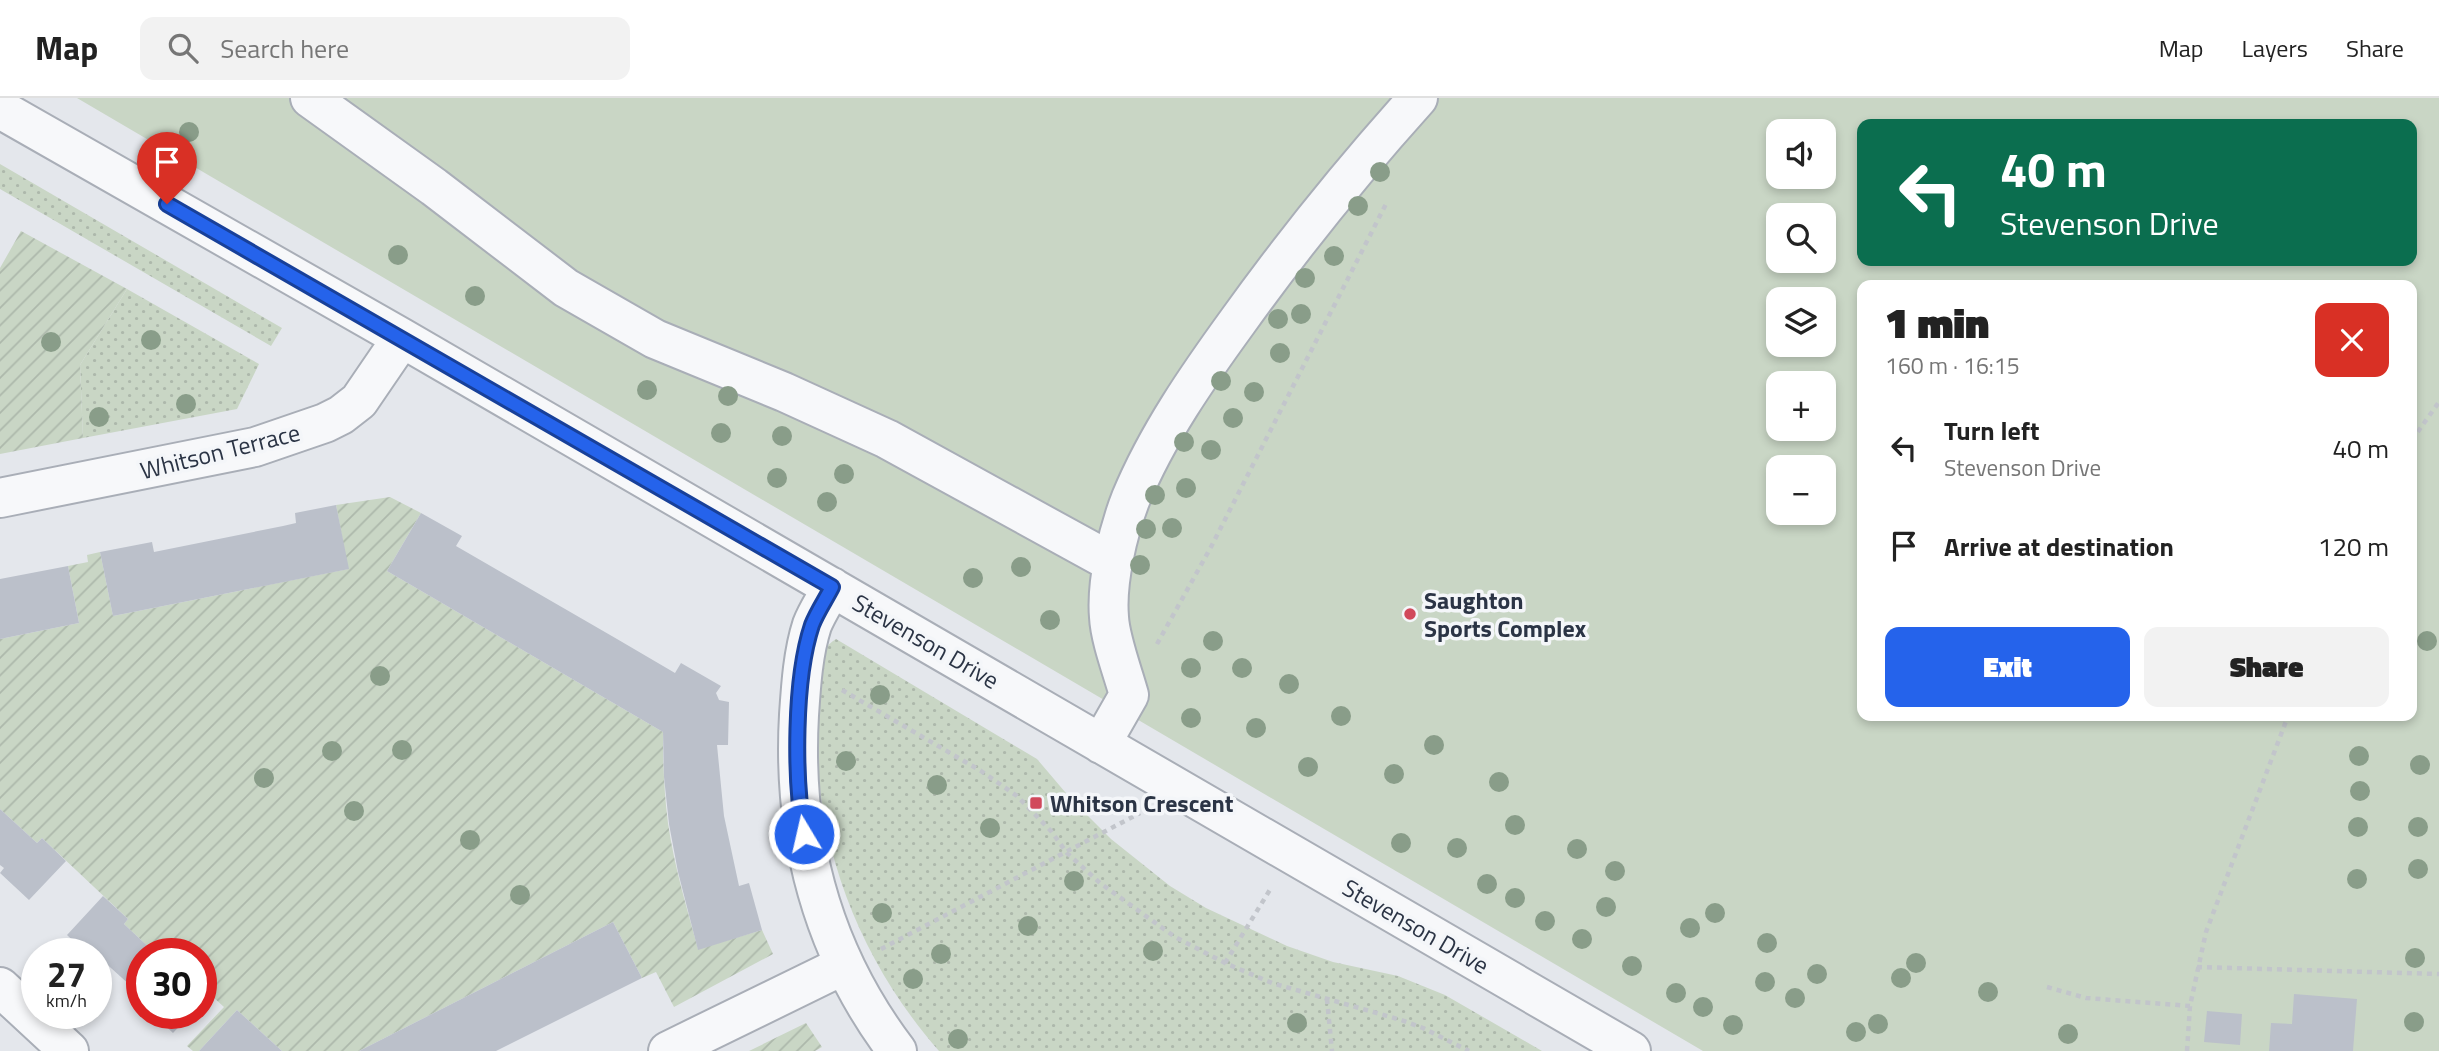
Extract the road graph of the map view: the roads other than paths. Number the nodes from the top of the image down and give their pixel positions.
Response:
1 (310, 98) edge
2 (1419, 98) edge
3 (0, 109) edge
4 (402, 338) junction
5 (0, 498) edge
6 (1113, 563) junction
7 (832, 587) junction
8 (1101, 744) junction
9 (844, 965) junction
10 (0, 987) edge
11 (69, 1051) edge
12 (668, 1051) edge
13 (897, 1051) edge
14 (1631, 1051) edge

1 - 6 street
2 - 6 street
3 - 4 street, Stevenson Drive
4 - 5 street, Whitson Terrace
4 - 7 street, Stevenson Drive
6 - 8 street
7 - 8 street, Stevenson Drive
7 - 9 street
8 - 14 street, Stevenson Drive
9 - 12 street
9 - 13 street
10 - 11 street

